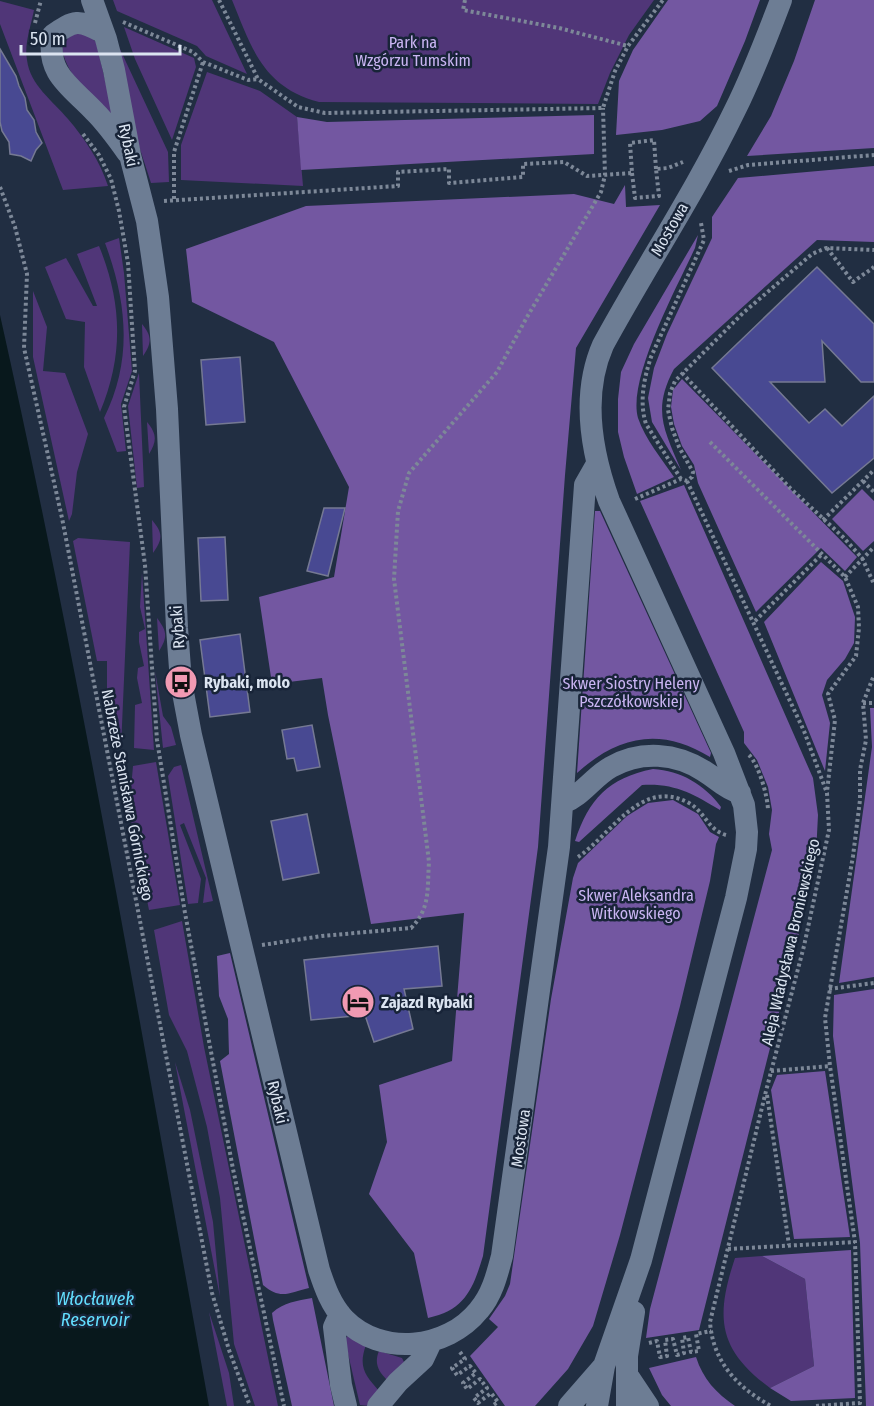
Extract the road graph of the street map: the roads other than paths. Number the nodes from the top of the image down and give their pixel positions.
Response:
1 (93, 0) edge
2 (781, 0) edge
3 (108, 25) junction
4 (130, 155) junction
5 (597, 464) junction
6 (740, 793) junction
7 (563, 803) junction
8 (641, 1260) junction
9 (340, 1314) junction
10 (431, 1342) junction
11 (604, 1366) junction
12 (628, 1376) junction
13 (345, 1406) edge
14 (378, 1406) edge
15 (569, 1406) edge
16 (597, 1406) edge
17 (627, 1406) edge
18 (648, 1406) edge

1 - 3 street, Rybaki
2 - 5 street, Mostowa
3 - 4 street, Rybaki
3 - 4 street
4 - 9 street, Rybaki
5 - 6 street, Mostowa
5 - 7 street, Mostowa
6 - 7 street
6 - 8 street, Mostowa
7 - 10 street, Mostowa
8 - 11 street, Mostowa
8 - 12 street, Mostowa
9 - 10 street, Mostowa
9 - 13 street
10 - 14 street
11 - 15 street, Mostowa
11 - 16 street, Mostowa
12 - 17 street, Mostowa
12 - 18 street

